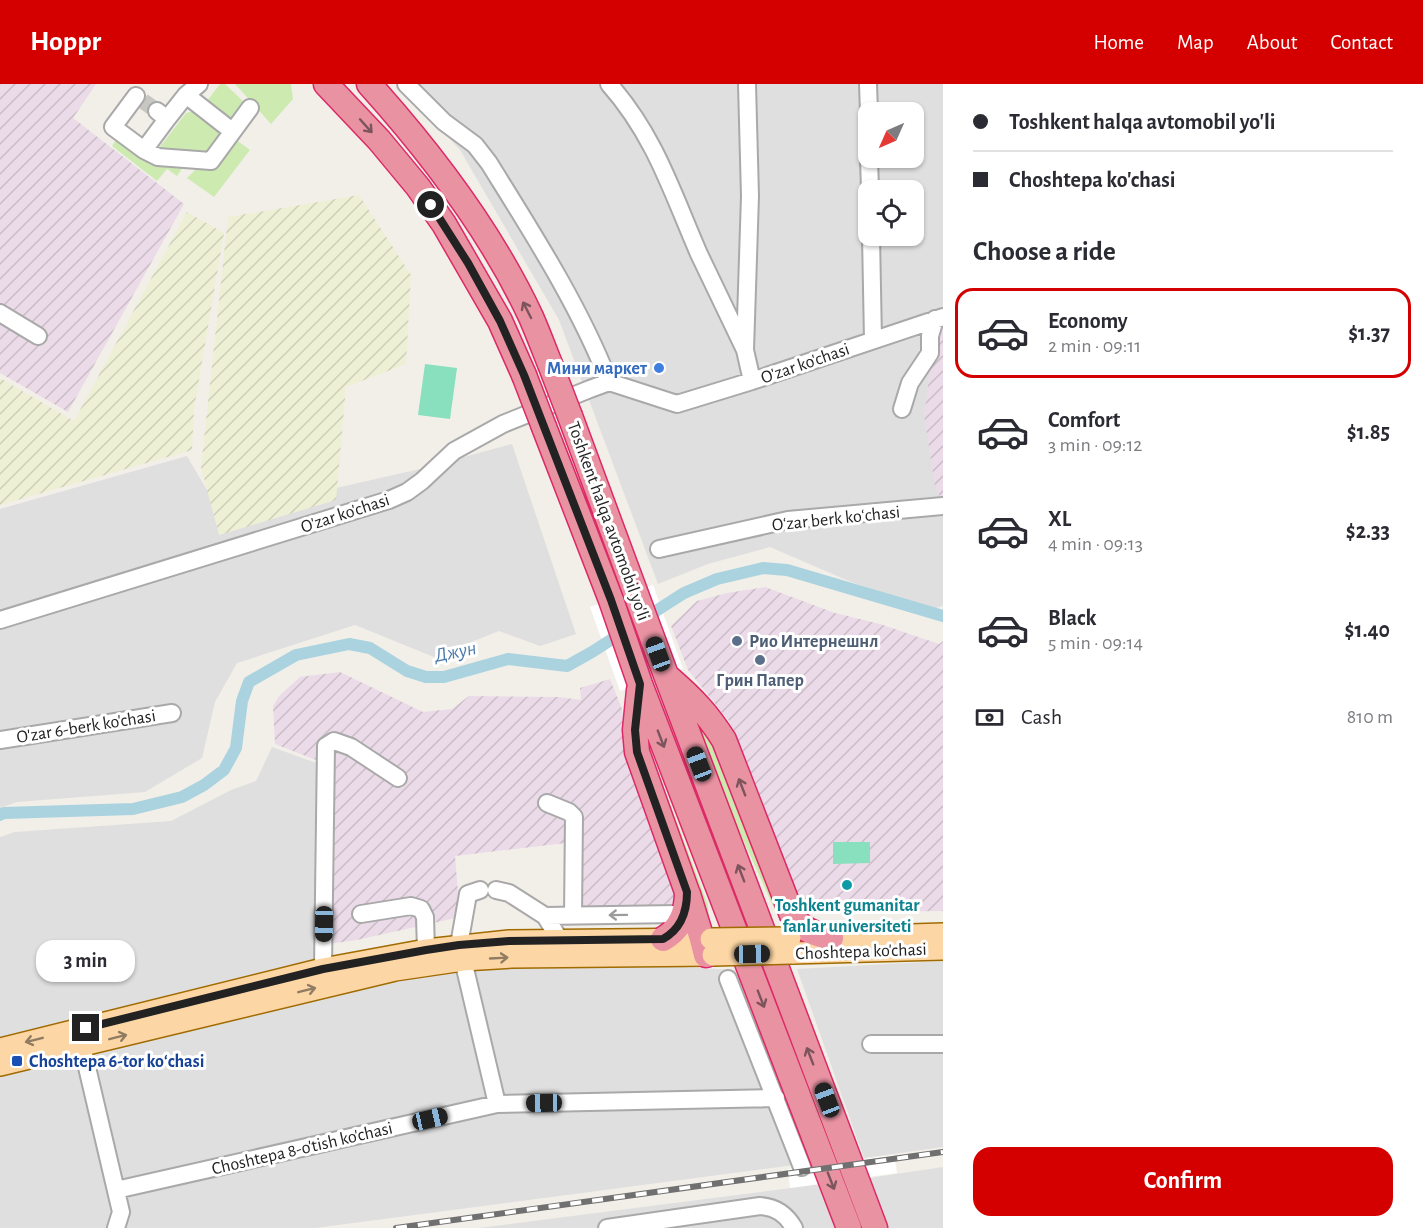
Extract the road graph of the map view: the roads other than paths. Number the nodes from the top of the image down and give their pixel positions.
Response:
1 (199, 84) edge
2 (326, 84) edge
3 (369, 84) edge
4 (406, 84) edge
5 (747, 84) edge
6 (868, 84) edge
7 (616, 88) edge
8 (141, 93) edge
9 (186, 95) junction
10 (868, 102) edge
11 (250, 108) dead end
12 (232, 131) junction
13 (144, 150) junction
14 (871, 246) edge
15 (0, 313) edge
16 (939, 318) edge
17 (38, 336) dead end
18 (873, 340) junction
19 (745, 350) junction
20 (752, 381) junction
21 (609, 382) junction
22 (902, 409) dead end
23 (943, 506) edge
24 (659, 549) dead end
25 (0, 620) edge
26 (666, 675) junction
27 (640, 684) junction
28 (172, 713) dead end
29 (0, 740) edge
30 (398, 778) dead end
31 (547, 803) dead end
32 (687, 892) junction
33 (361, 914) dead end
34 (677, 914) dead end
35 (545, 916) junction
36 (573, 916) junction
37 (943, 934) edge
38 (831, 938) junction
39 (663, 939) junction
40 (560, 940) junction
41 (791, 946) junction
42 (708, 947) junction
43 (943, 949) edge
44 (426, 950) junction
45 (461, 953) junction
46 (323, 969) junction
47 (728, 979) dead end
48 (196, 1009) junction
49 (871, 1044) dead end
50 (943, 1044) edge
51 (82, 1046) junction
52 (0, 1048) edge
53 (0, 1065) edge
54 (776, 1098) junction
55 (497, 1104) junction
56 (802, 1167) dead end
57 (116, 1190) junction
58 (116, 1228) edge
59 (607, 1228) edge
60 (794, 1228) edge
61 (849, 1228) edge
62 (875, 1228) edge

1 - 9 street
2 -> 27 highway, Toshkent halqa avtomobil yo'li, bridge
26 -> 3 highway, Toshkent halqa avtomobil yo'li, bridge
4 - 21 street
5 - 19 street
6 - 10 street
7 - 19 street
8 - 13 street
9 - 12 street
9 - 13 street
11 - 12 street
12 - 13 street
14 - 18 street
15 - 17 street
16 - 18 street, O'zar ko'chasi
16 - 22 street
18 - 20 street, O'zar ko'chasi
19 - 20 street
20 - 21 street, O'zar ko'chasi
21 - 25 street, O'zar ko'chasi
23 - 24 street, Oʻzar berk koʻchasi
38 -> 26 highway
62 -> 26 highway, Toshkent halqa avtomobil yo'li
27 - 32 highway
27 -> 61 highway, Toshkent halqa avtomobil yo'li
28 - 29 street, O'zar 6-berk ko'chasi
30 - 46 street
31 - 36 street
32 - 39 highway
32 - 42 highway
33 - 44 street
34 -> 36 street
35 - 36 street
35 - 40 street
35 - 45 street
37 - 38 main road, Choshtepa ko'chasi
38 - 41 main road, Choshtepa ko'chasi
39 - 40 main road, Choshtepa ko'chasi
39 - 42 main road, Choshtepa ko'chasi
40 - 45 main road, Choshtepa ko'chasi
41 - 42 main road, Choshtepa ko'chasi, bridge
41 - 43 main road, Choshtepa ko'chasi
45 -> 42 main road, Choshtepa ko'chasi
44 - 45 main road, Choshtepa ko'chasi
44 - 46 main road, Choshtepa ko'chasi
48 -> 45 main road, Choshtepa ko'chasi
45 - 55 street
46 - 48 main road, Choshtepa ko'chasi
47 - 54 street
51 -> 48 main road, Choshtepa ko'chasi
48 -> 52 main road, Choshtepa ko'chasi
49 - 50 street
51 - 53 main road, Choshtepa ko'chasi
51 - 57 street
54 - 55 street, Choshtepa 8-o'tish ko'chasi
54 - 56 street
55 - 57 street, Choshtepa 8-o'tish ko'chasi
57 - 58 street
59 - 60 street

